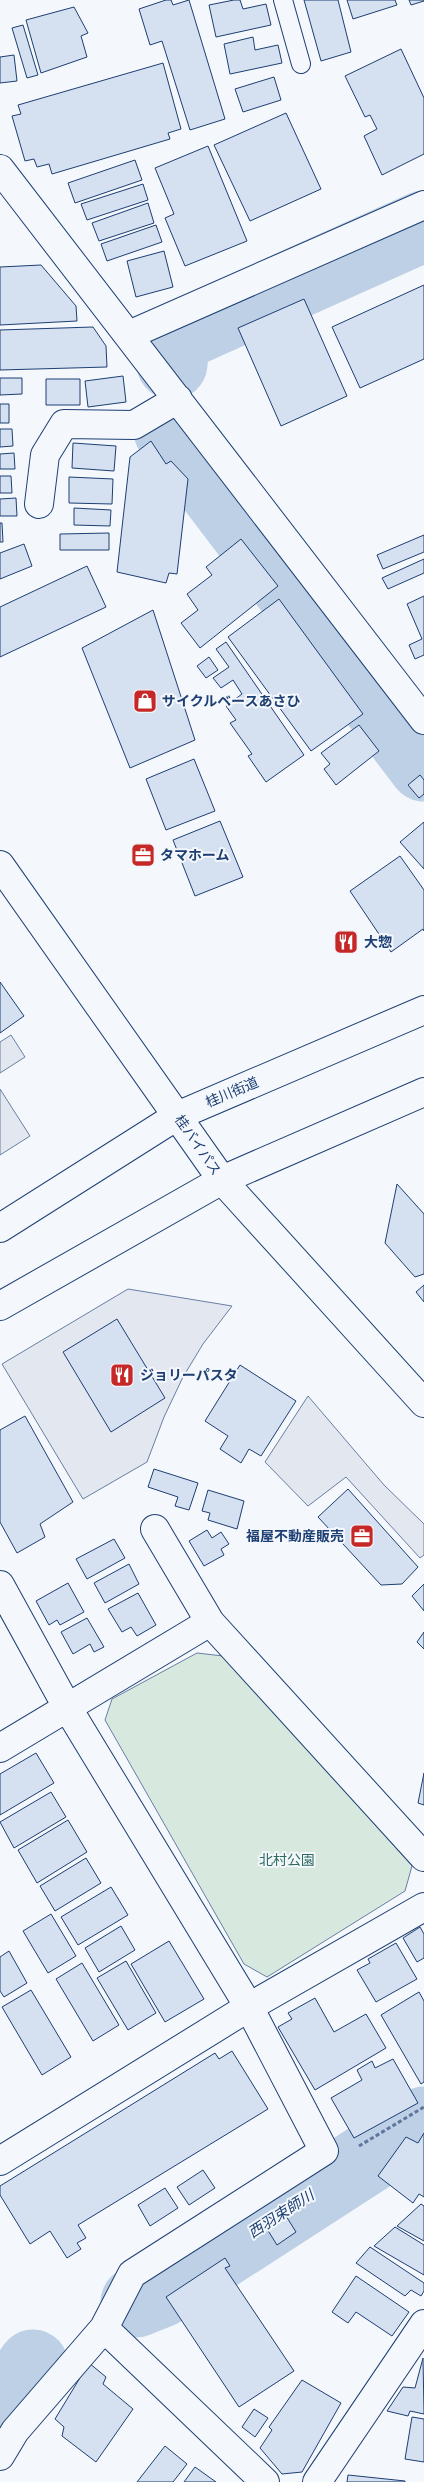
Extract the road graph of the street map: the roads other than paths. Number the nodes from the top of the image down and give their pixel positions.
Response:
1 (282, 0) edge
2 (301, 64) dead end
3 (0, 170) edge
4 (424, 205) edge
5 (129, 335) junction
6 (178, 399) junction
7 (39, 504) dead end
8 (424, 720) edge
9 (0, 865) edge
10 (424, 1010) edge
11 (424, 1092) edge
12 (178, 1116) junction
13 (222, 1180) junction
14 (0, 1228) edge
15 (0, 1306) edge
16 (424, 1403) edge
17 (155, 1529) dead end
18 (0, 1585) edge
19 (210, 1622) junction
20 (68, 1707) junction
21 (0, 1748) edge
22 (424, 1857) edge
23 (424, 1907) edge
24 (249, 2007) junction
25 (0, 2161) edge
26 (424, 2324) edge
27 (104, 2328) junction
28 (0, 2456) edge
29 (265, 2482) edge
30 (316, 2482) edge

1 - 2 lane
3 - 5 main road
4 - 5 main road
5 - 6 main road
6 - 7 main road
6 - 8 main road
9 - 12 main road, 桂バイパス
10 - 12 main road, 桂川街道
11 - 13 main road
12 - 13 main road, 桂バイパス
12 - 14 main road, 桂川街道
13 - 15 main road
13 - 16 main road, 桂バイパス
17 - 19 main road
18 - 20 main road
19 - 20 main road
19 - 22 main road
20 - 21 main road
20 - 24 main road
23 - 24 main road
24 - 25 main road
24 - 27 main road
26 - 30 main road
27 - 28 main road
27 - 29 main road

